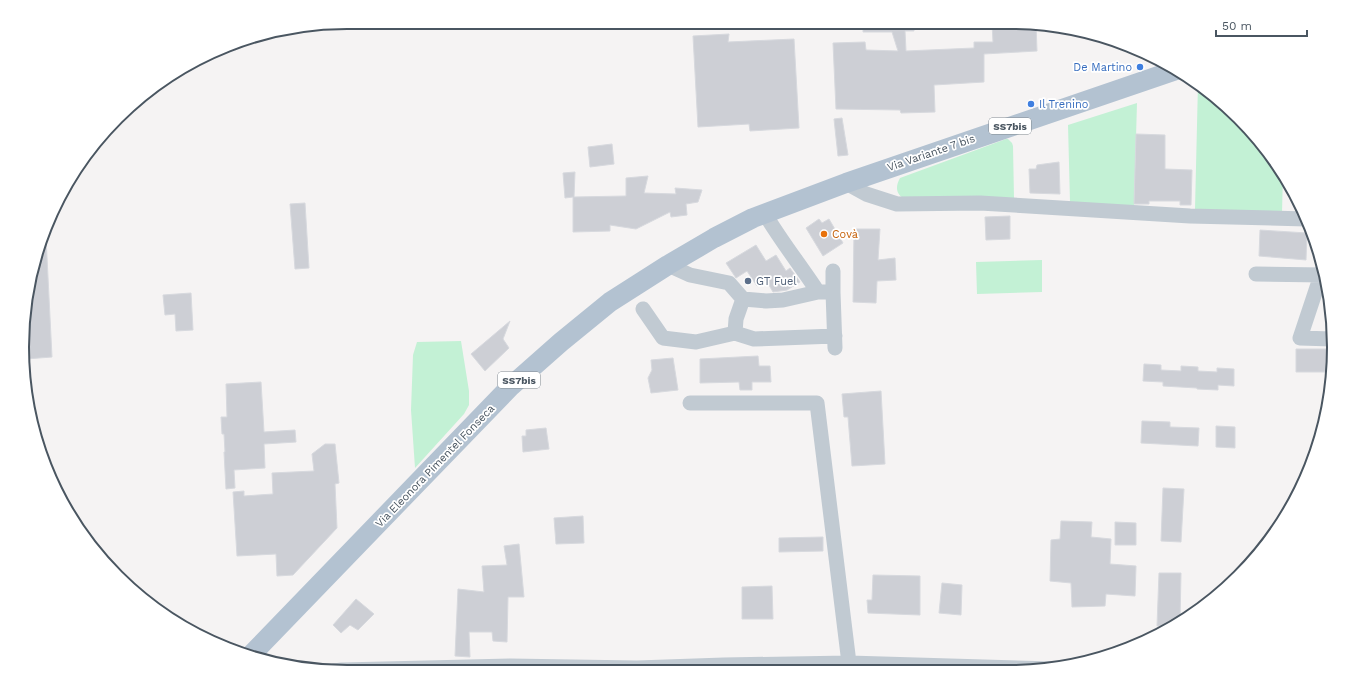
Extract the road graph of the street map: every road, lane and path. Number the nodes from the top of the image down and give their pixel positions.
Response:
1 (1169, 72) edge
2 (846, 183) junction
3 (765, 214) junction
4 (1300, 219) edge
5 (668, 265) junction
6 (834, 271) dead end
7 (1318, 273) edge
8 (1256, 274) dead end
9 (1320, 281) edge
10 (818, 292) junction
11 (833, 292) junction
12 (743, 299) junction
13 (643, 309) dead end
14 (735, 333) junction
15 (1327, 339) edge
16 (690, 403) dead end
17 (255, 651) edge
18 (849, 664) junction
19 (724, 665) edge
20 (890, 665) edge

1 - 2 main road, Via Variante 7 bis / SS7bis
2 - 3 main road, Via Eleonora Pimentel Fonseca / SS7bis
2 - 4 street
3 - 5 main road, Via Eleonora Pimentel Fonseca / SS7bis
3 - 10 street
5 - 12 street
5 - 17 main road, Via Eleonora Pimentel Fonseca / SS7bis
6 - 11 street
7 - 8 street
9 - 15 street
10 - 11 street
10 - 12 street
11 - 14 street
12 - 14 street
13 - 14 street
16 - 18 street
18 - 19 street
18 - 20 street

